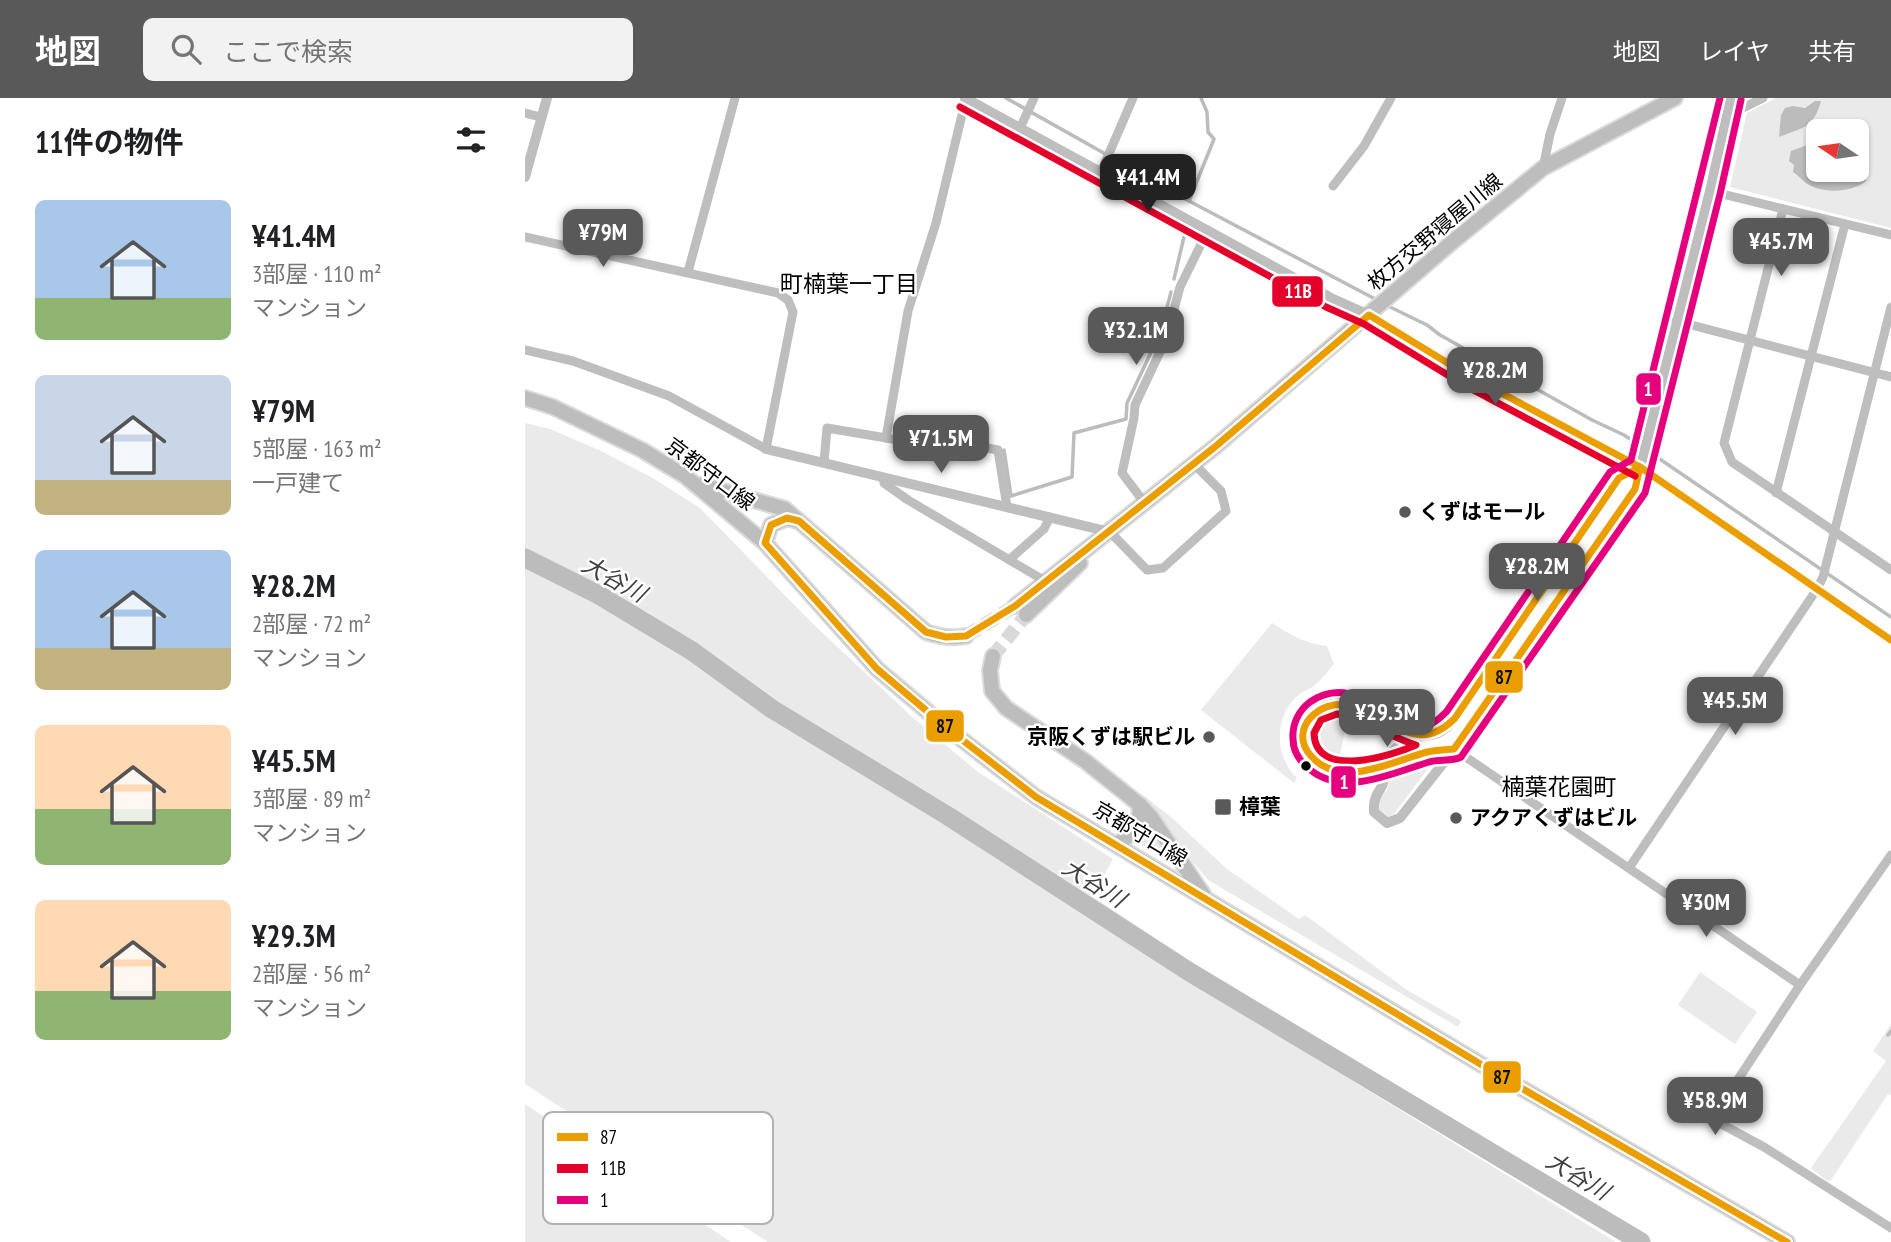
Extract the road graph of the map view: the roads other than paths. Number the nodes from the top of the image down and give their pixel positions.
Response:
1 (547, 98) edge
2 (735, 98) edge
3 (965, 98) edge
4 (1034, 98) edge
5 (1133, 98) edge
6 (1391, 98) edge
7 (1562, 98) edge
8 (1675, 98) edge
9 (1731, 98) edge
10 (1763, 98) edge
11 (525, 113) edge
12 (1727, 116) junction
13 (541, 117) junction
14 (1020, 128) junction
15 (1543, 168) junction
16 (1101, 172) junction
17 (525, 177) edge
18 (1333, 186) dead end
19 (1710, 191) junction
20 (1783, 209) junction
21 (1845, 224) junction
22 (1208, 230) junction
23 (1891, 235) edge
24 (525, 237) edge
25 (688, 272) junction
26 (1891, 307) edge
27 (1369, 315) junction
28 (1676, 321) junction
29 (1749, 341) junction
30 (525, 350) edge
31 (1811, 356) junction
32 (1874, 373) junction
33 (1891, 377) edge
34 (525, 398) edge
35 (886, 438) junction
36 (766, 449) junction
37 (824, 463) junction
38 (1193, 463) junction
39 (1640, 467) junction
40 (685, 476) junction
41 (883, 477) junction
42 (1776, 493) junction
43 (1144, 502) junction
44 (1007, 507) junction
45 (1050, 517) junction
46 (799, 521) junction
47 (1110, 531) junction
48 (1833, 532) junction
49 (765, 543) junction
50 (1009, 560) junction
51 (1891, 570) edge
52 (1045, 581) junction
53 (1817, 589) junction
54 (966, 636) tunnel mouth
55 (1891, 640) edge
56 (993, 656) tunnel mouth
57 (1422, 736) junction
58 (1454, 749) junction
59 (1386, 765) junction
60 (1140, 805) junction
61 (1116, 844) junction
62 (1891, 855) edge
63 (1629, 868) junction
64 (1206, 898) junction
65 (1800, 985) junction
66 (1891, 1228) edge
67 (1787, 1242) edge

1 - 13 street
2 - 25 street
3 - 14 street
3 - 35 street
4 - 14 street
5 - 16 street
6 - 18 street
7 - 15 street
8 - 15 main road, 枚方交野寝屋川線
9 - 12 street
10 - 12 street
11 - 13 street
12 - 19 street
13 - 17 street
14 - 16 street
15 - 27 main road, 枚方交野寝屋川線
16 - 22 street
19 - 20 street
19 - 28 street
20 - 21 street
20 - 29 street
21 - 23 street
21 - 31 street
22 - 27 street
22 - 43 street
24 - 25 street
25 - 36 street
26 - 32 street
27 - 38 main road, 枚方交野寝屋川線
27 - 39 street
28 - 29 street
28 - 39 street
29 - 31 street
29 - 42 street
30 - 36 street
31 - 32 street
31 - 42 street
32 - 33 street
32 - 48 street
34 - 40 main road, 京都守口線
35 - 37 street
35 - 44 street
36 - 37 street
37 - 41 street
38 - 43 main road, 枚方交野寝屋川線
38 - 47 street
39 - 53 street
39 - 57 street
39 - 58 street
40 - 46 main road
40 - 49 main road, 京都守口線
41 - 44 street
41 - 50 street
42 - 48 street
43 - 47 main road, 枚方交野寝屋川線
44 - 45 street
45 - 47 street
45 - 50 street
46 - 49 main road
46 - 54 main road
47 - 52 main road, 枚方交野寝屋川線
47 - 52 main road, 枚方交野寝屋川線
48 - 51 street
48 - 53 street
49 - 61 main road, 京都守口線
50 - 52 street
53 - 55 street
53 - 63 street
56 - 60 main road
57 - 59 street
57 - 59 street
58 - 59 street
58 - 59 street
58 - 63 street
60 - 61 main road
60 - 64 main road
61 - 64 main road, 京都守口線
62 - 65 street
63 - 65 street
64 - 67 main road, 京都守口線
65 - 66 street

